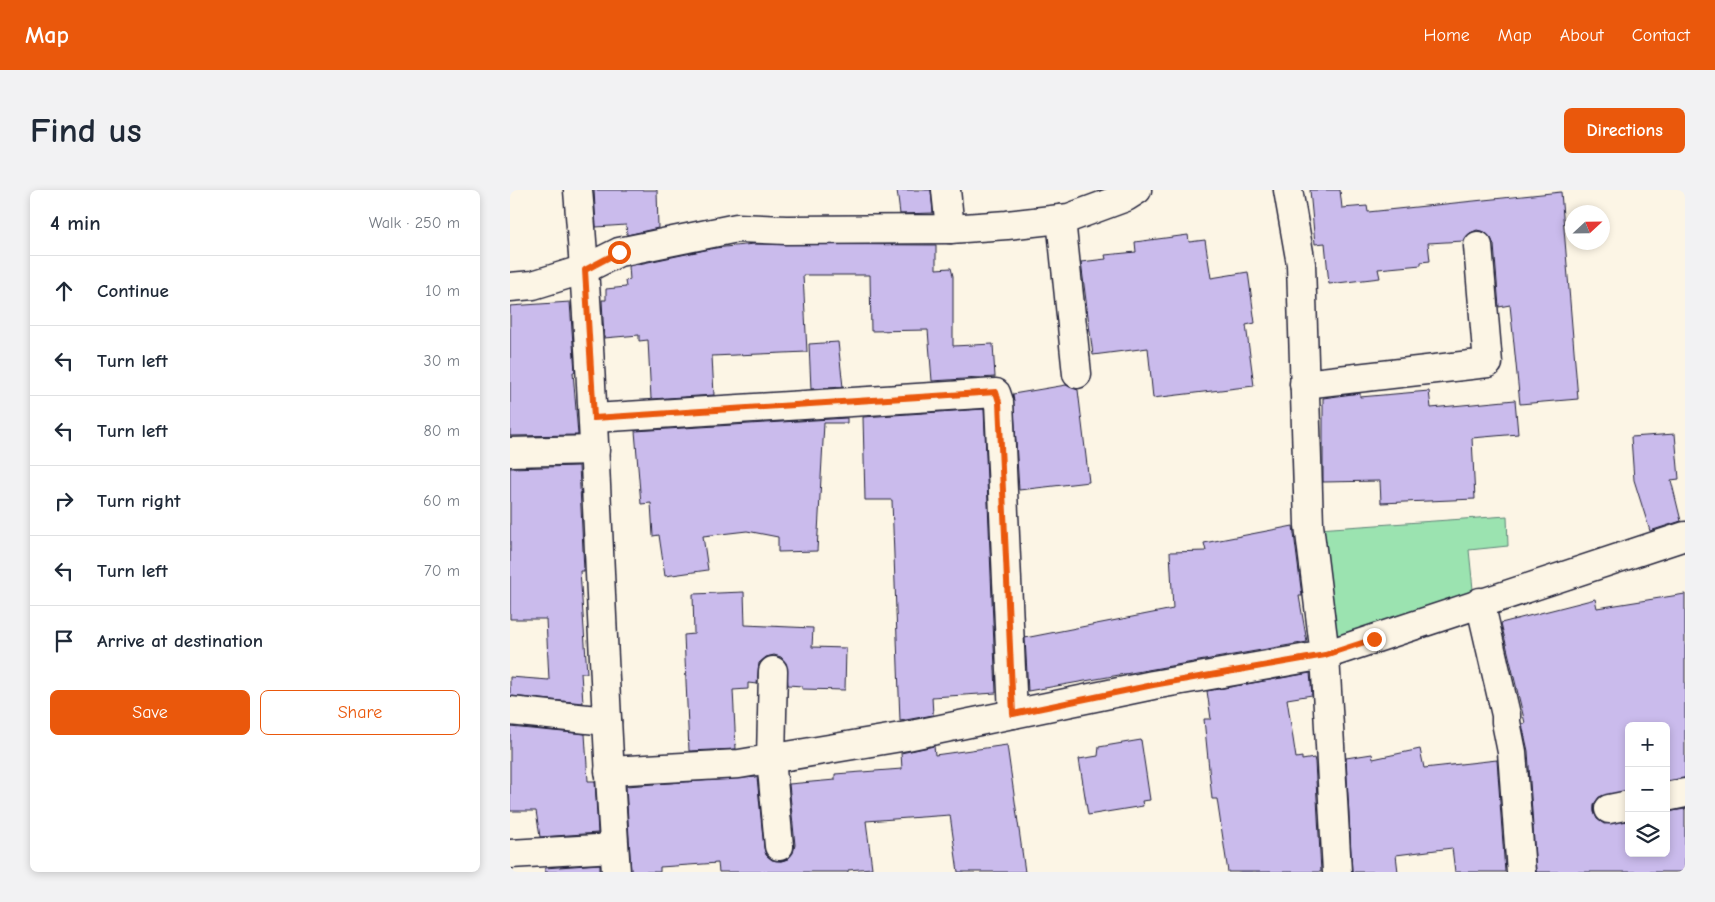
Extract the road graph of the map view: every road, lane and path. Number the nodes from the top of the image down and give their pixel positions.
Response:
1 (578, 190) edge
2 (946, 190) edge
3 (1137, 190) edge
4 (1288, 190) edge
5 (1062, 219) junction
6 (950, 230) junction
7 (1478, 246) dead end
8 (585, 270) junction
9 (510, 288) edge
10 (1077, 374) dead end
11 (1304, 384) junction
12 (594, 418) junction
13 (595, 450) junction
14 (510, 452) edge
15 (1685, 536) edge
16 (1480, 602) junction
17 (1325, 655) junction
18 (773, 671) dead end
19 (510, 711) edge
20 (1013, 714) junction
21 (607, 721) junction
22 (771, 758) junction
23 (609, 771) junction
24 (1685, 793) edge
25 (1670, 796) edge
26 (779, 846) dead end
27 (510, 854) edge
28 (615, 860) edge
29 (1338, 872) edge
30 (1521, 872) edge

1 - 8 street
2 - 6 street
3 - 5 street
4 - 11 street
5 - 6 street
5 - 10 street
6 - 8 street
7 - 11 street
8 - 9 street
8 - 12 street
11 - 17 street
12 - 13 street
12 - 20 street
13 - 14 street
13 - 21 street
15 - 16 street
16 - 17 street
16 - 30 street
17 - 20 street
17 - 29 street
18 - 22 street
19 - 21 street
20 - 22 street
21 - 23 street
22 - 23 street
22 - 26 street
23 - 28 street
24 - 25 street
27 - 28 street

